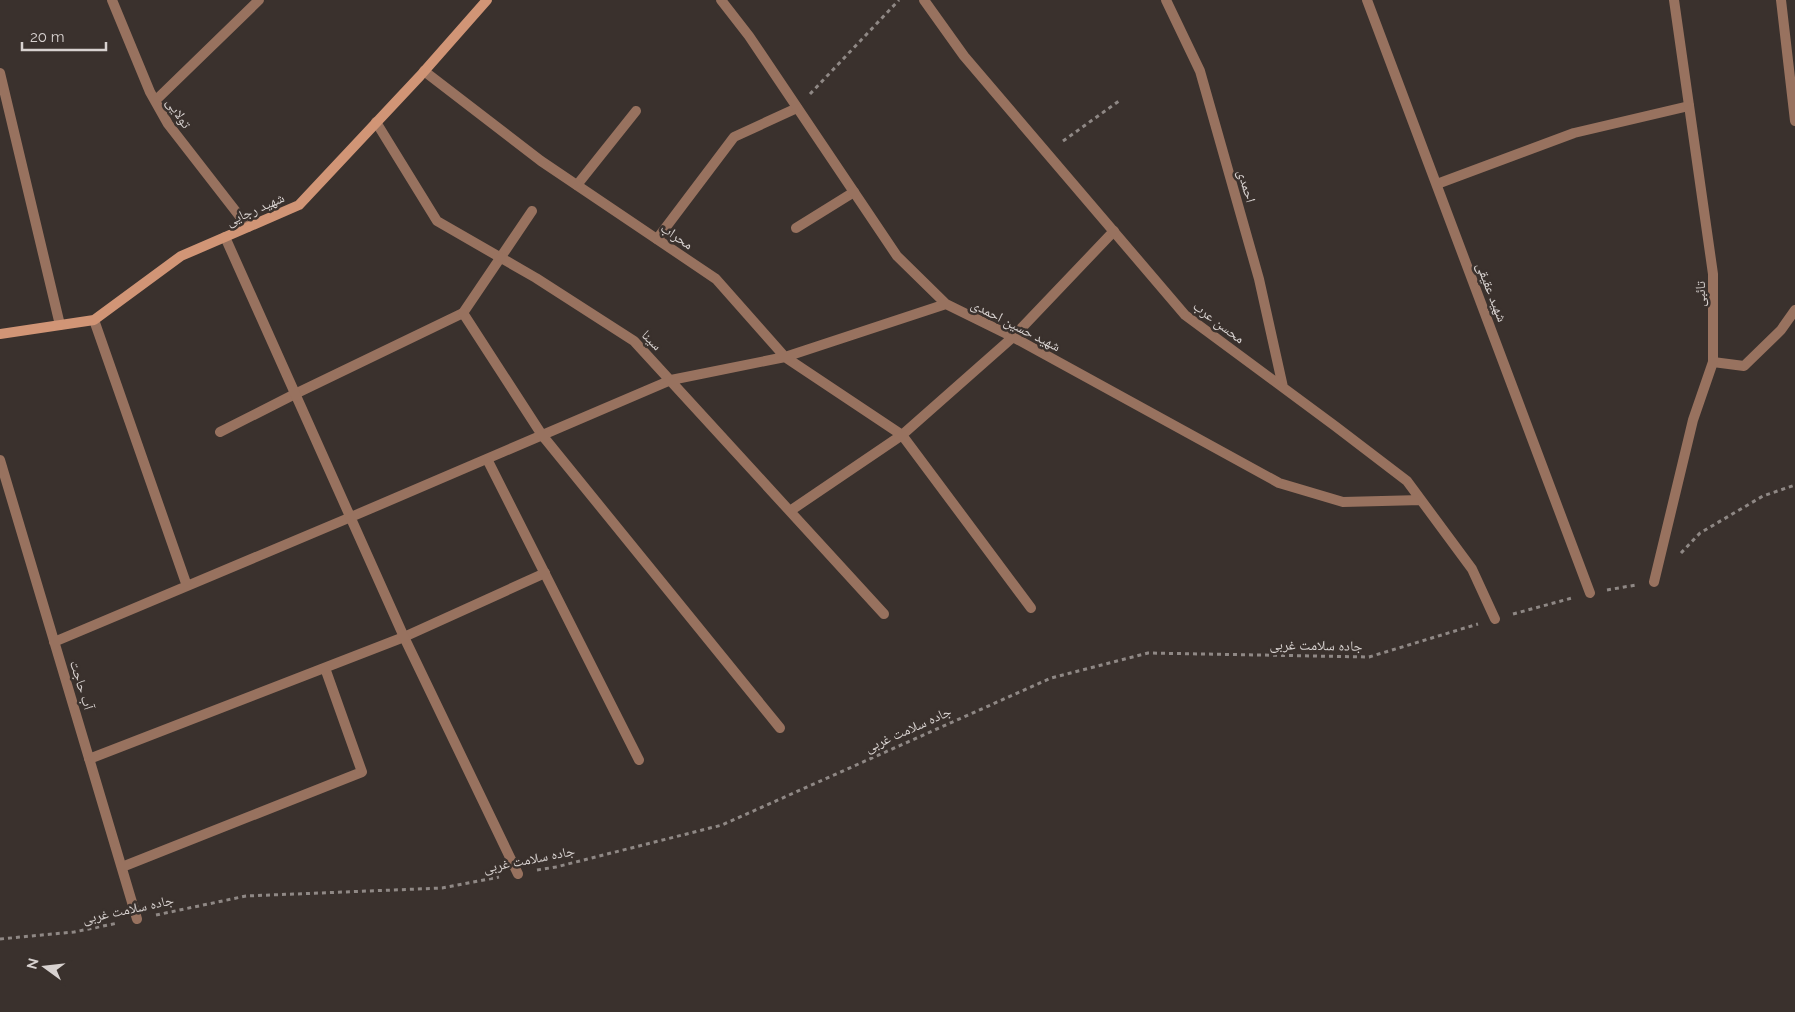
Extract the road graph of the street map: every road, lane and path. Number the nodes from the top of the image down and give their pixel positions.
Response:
1 (112, 0) edge
2 (259, 0) edge
3 (487, 0) edge
4 (721, 0) edge
5 (899, 0) edge
6 (924, 0) edge
7 (1166, 0) edge
8 (1367, 0) edge
9 (1674, 0) edge
10 (1781, 0) edge
11 (424, 72) junction
12 (0, 73) edge
13 (155, 101) junction
14 (1119, 101) dead end
15 (1689, 106) junction
16 (797, 108) junction
17 (636, 111) dead end
18 (1795, 121) edge
19 (376, 122) junction
20 (1046, 153) junction
21 (1437, 184) junction
22 (577, 185) junction
23 (854, 192) junction
24 (532, 211) dead end
25 (248, 227) junction
26 (796, 228) dead end
27 (1114, 232) junction
28 (225, 237) junction
29 (657, 239) junction
30 (500, 257) junction
31 (946, 304) junction
32 (1795, 310) edge
33 (463, 313) junction
34 (94, 320) junction
35 (60, 325) junction
36 (0, 334) edge
37 (1013, 337) junction
38 (784, 357) junction
39 (1713, 362) junction
40 (671, 380) junction
41 (1283, 387) junction
42 (295, 394) junction
43 (220, 432) dead end
44 (542, 435) junction
45 (902, 435) junction
46 (487, 459) junction
47 (0, 460) edge
48 (1795, 485) edge
49 (1421, 500) junction
50 (790, 511) junction
51 (350, 517) junction
52 (1680, 554) dead end
53 (545, 574) junction
54 (1654, 582) joint
55 (187, 586) junction
56 (1590, 593) junction
57 (1031, 608) dead end
58 (884, 614) dead end
59 (1495, 618) junction
60 (404, 637) junction
61 (54, 642) junction
62 (325, 668) junction
63 (780, 728) dead end
64 (89, 759) junction
65 (639, 760) dead end
66 (122, 867) junction
67 (518, 874) junction
68 (137, 919) junction
69 (0, 939) edge

1 - 13 street, تولایی
2 - 13 street
3 - 11 main road, شهید رجایی
4 - 16 street, شهید حسین احمدی
5 - 16 path
6 - 20 street, محسن عرب
7 - 41 street, احمدی
8 - 21 street, شهید عقیقی
9 - 15 street, تائبی
10 - 18 street
11 - 19 main road, شهید رجایی
11 - 22 street, محراب
12 - 35 street
13 - 25 street, تولایی
14 - 20 path
15 - 21 street
15 - 39 street, تائبی
16 - 23 street, شهید حسین احمدی
16 - 29 street
17 - 22 street
19 - 25 main road, شهید رجایی
19 - 30 street, سینا
20 - 27 street, محسن عرب
21 - 56 street, شهید عقیقی
22 - 29 street, محراب
23 - 26 street
23 - 31 street, شهید حسین احمدی
24 - 30 street
25 - 28 main road, شهید رجایی
27 - 37 street
27 - 41 street, محسن عرب
28 - 34 main road, شهید رجایی
28 - 42 street
29 - 38 street, محراب
30 - 33 street
30 - 40 street, سینا
31 - 37 street, شهید حسین احمدی
31 - 38 street
32 - 39 street
33 - 42 street
33 - 44 street
34 - 35 main road, شهید رجایی
34 - 55 street
35 - 36 main road, شهید رجایی
37 - 45 street
37 - 49 street, شهید حسین احمدی
38 - 40 street
38 - 45 street, محراب
39 - 54 street, تائبی
40 - 44 street
40 - 50 street, سینا
41 - 49 street, محسن عرب
42 - 43 street
42 - 51 street
44 - 46 street
44 - 63 street
45 - 50 street
45 - 57 street, محراب
46 - 51 street
46 - 53 street
47 - 61 street, آب حاجت
48 - 52 path
49 - 59 street, محسن عرب
50 - 58 street, سینا
51 - 55 street
51 - 60 street
53 - 60 street
53 - 65 street
54 - 56 path, جاده سلامت غربی
55 - 61 street
56 - 59 path, جاده سلامت غربی
59 - 67 path, جاده سلامت غربی
60 - 62 street
60 - 67 street
61 - 64 street, آب حاجت
62 - 64 street
62 - 66 street
64 - 66 street, آب حاجت
66 - 68 street, آب حاجت
67 - 68 path, جاده سلامت غربی
68 - 69 path, جاده سلامت غربی

